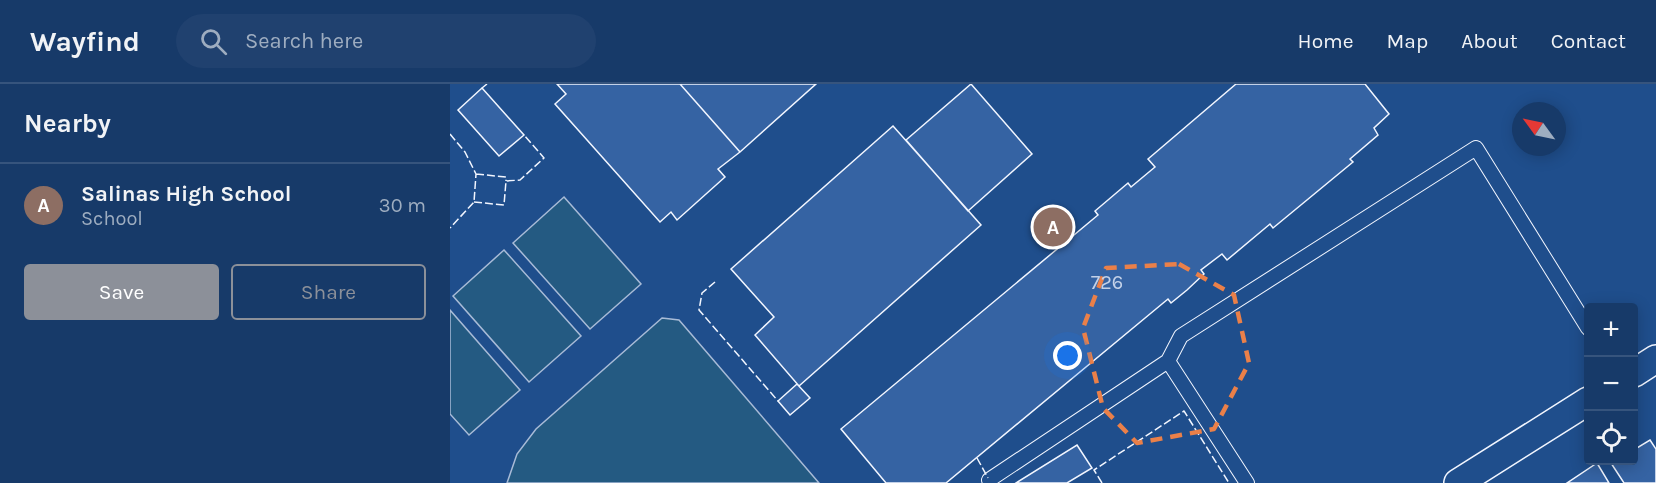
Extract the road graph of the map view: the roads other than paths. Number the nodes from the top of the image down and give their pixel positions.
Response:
1 (1584, 322) edge
2 (1656, 360) edge
3 (1168, 361) junction
4 (1638, 371) edge
5 (1584, 404) edge
6 (989, 480) dead end
7 (1247, 483) edge
8 (1458, 483) edge

1 - 3 lane
2 - 4 street
3 - 6 lane
3 - 7 lane
5 - 8 street

